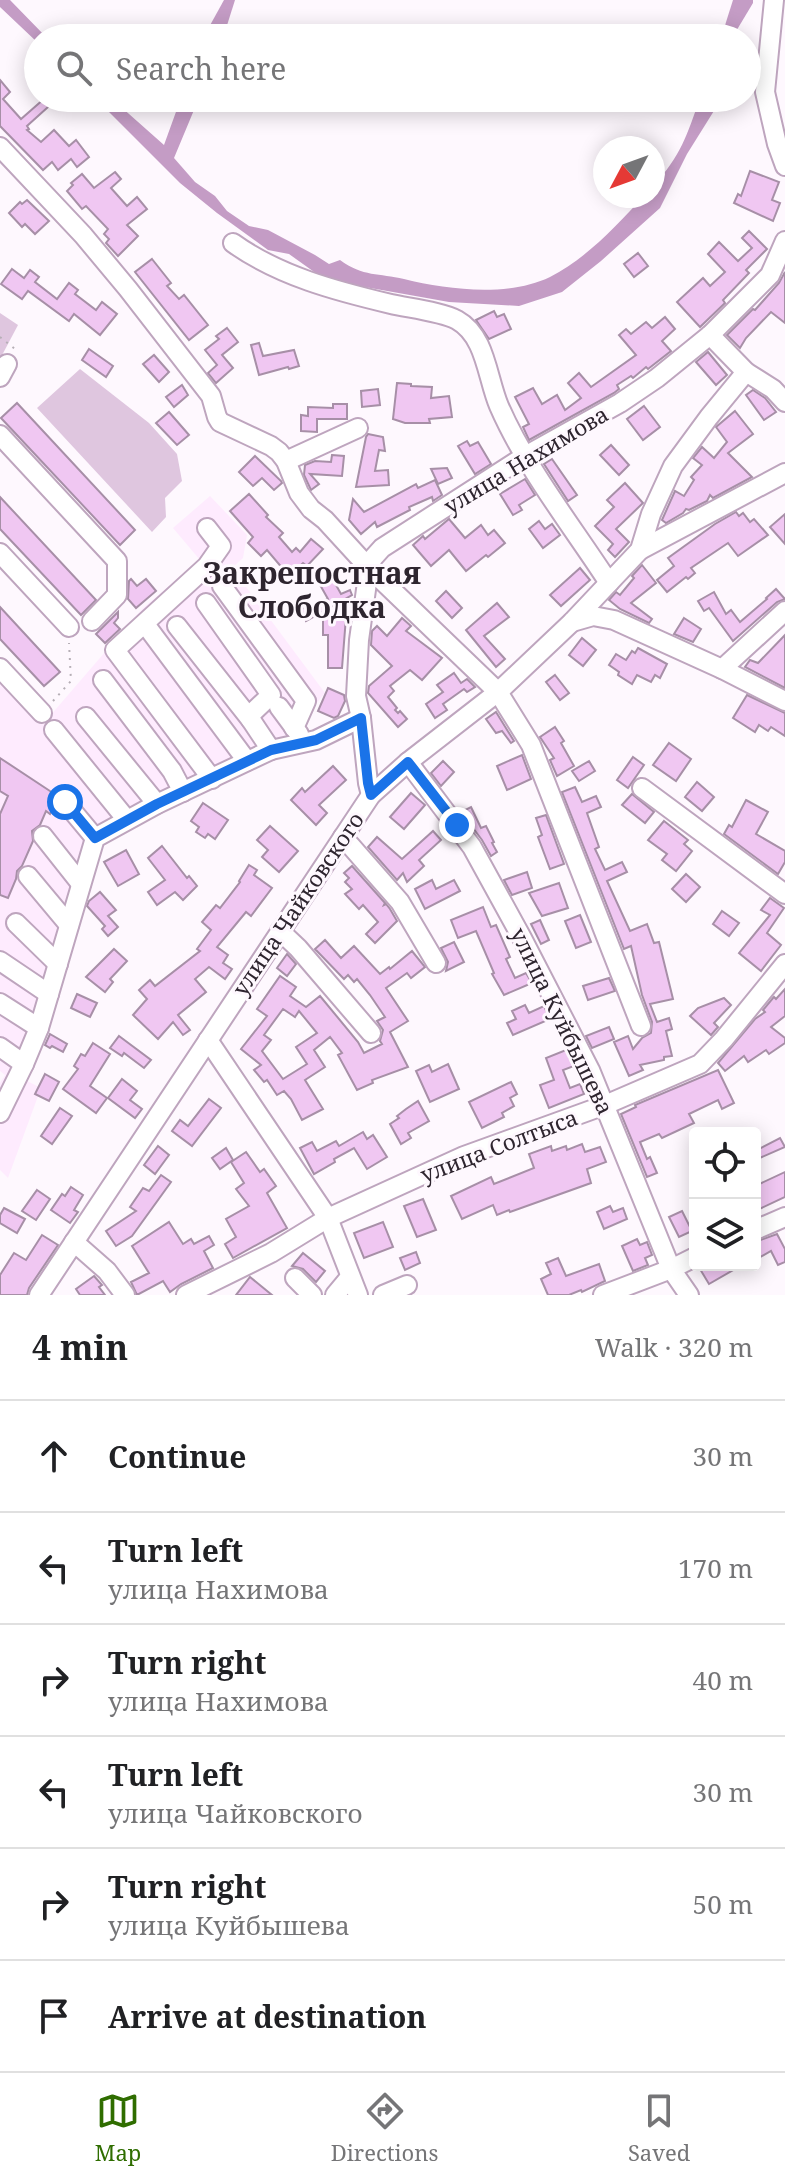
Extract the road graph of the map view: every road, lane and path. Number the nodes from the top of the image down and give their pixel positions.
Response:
1 (774, 0) edge
2 (0, 147) edge
3 (785, 166) edge
4 (785, 241) edge
5 (233, 243) dead end
6 (785, 262) edge
7 (770, 275) junction
8 (710, 335) junction
9 (746, 372) junction
10 (785, 402) edge
11 (358, 428) dead end
12 (0, 435) edge
13 (525, 456) junction
14 (286, 461) junction
15 (785, 473) edge
16 (207, 528) dead end
17 (640, 550) junction
18 (0, 553) edge
19 (369, 568) junction
20 (609, 583) junction
21 (222, 586) dead end
22 (206, 603) dead end
23 (785, 611) edge
24 (92, 621) dead end
25 (572, 622) junction
26 (145, 624) junction
27 (177, 626) dead end
28 (69, 627) joint
29 (0, 668) edge
30 (722, 669) junction
31 (103, 680) dead end
32 (498, 692) junction
33 (785, 701) edge
34 (279, 707) dead end
35 (42, 713) joint
36 (86, 717) dead end
37 (361, 718) junction
38 (251, 720) junction
39 (54, 730) dead end
40 (300, 735) junction
41 (271, 750) junction
42 (247, 761) junction
43 (408, 762) junction
44 (212, 779) junction
45 (642, 788) dead end
46 (183, 792) junction
47 (371, 795) junction
48 (65, 802) dead end
49 (157, 804) junction
50 (127, 820) junction
51 (43, 836) dead end
52 (343, 837) junction
53 (95, 838) junction
54 (28, 876) dead end
55 (81, 884) junction
56 (785, 894) edge
57 (16, 923) dead end
58 (69, 925) junction
59 (280, 931) junction
60 (0, 961) edge
61 (436, 963) dead end
62 (58, 964) junction
63 (785, 964) edge
64 (49, 994) junction
65 (0, 1003) edge
66 (641, 1026) dead end
67 (39, 1028) junction
68 (371, 1033) dead end
69 (208, 1040) junction
70 (0, 1047) edge
71 (24, 1064) junction
72 (605, 1105) junction
73 (0, 1113) edge
74 (785, 1217) edge
75 (328, 1218) junction
76 (761, 1227) edge
77 (74, 1242) junction
78 (271, 1253) junction
79 (689, 1260) edge
80 (671, 1269) junction
81 (350, 1277) junction
82 (407, 1285) dead end
83 (39, 1295) edge
84 (125, 1295) edge
85 (186, 1295) edge
86 (312, 1295) edge
87 (335, 1295) edge
88 (358, 1295) edge
89 (383, 1295) edge
90 (603, 1295) edge
91 (689, 1295) edge

1 - 3 street
2 - 14 street
4 - 7 street, улица Нахимова
5 - 13 street
6 - 7 street
7 - 8 street, улица Нахимова
8 - 9 street
8 - 13 street, улица Нахимова
9 - 10 street
9 - 17 street, улица Чайковского
11 - 14 street
12 - 24 street
13 - 19 street, улица Нахимова
13 - 20 street
14 - 19 street
15 - 17 street
16 - 26 street
17 - 20 street, улица Чайковского
18 - 28 street
19 - 32 street
19 - 37 street
20 - 25 street, улица Чайковского
21 - 40 street
22 - 38 street
23 - 30 street
25 - 30 street
25 - 32 street, улица Чайковского
26 - 42 street
26 - 44 street
27 - 38 street
28 - 35 path
29 - 35 street
30 - 33 street
31 - 46 street
32 - 43 street, улица Чайковского
32 - 66 street
34 - 40 street
36 - 49 street
37 - 40 street
37 - 47 street
38 - 41 street
39 - 50 street
40 - 41 street
41 - 42 street
42 - 44 street
43 - 47 street, улица Чайковского
43 - 72 street, улица Куйбышева
44 - 46 street
45 - 56 street
46 - 49 street
47 - 52 street, улица Чайковского
48 - 53 street
49 - 50 street
50 - 53 street
51 - 55 street
52 - 59 street, улица Чайковского
52 - 61 street
53 - 55 street
54 - 58 street
55 - 58 street
57 - 62 street
58 - 62 street
59 - 68 street
59 - 69 street, улица Чайковского
60 - 64 street
62 - 64 street
63 - 72 street, улица Солтыса
64 - 67 street
65 - 67 street
67 - 71 street
69 - 75 street
69 - 77 street, улица Чайковского
70 - 71 street
71 - 73 street
72 - 75 street, улица Солтыса
72 - 80 street, улица Куйбышева
74 - 76 street
75 - 78 street, улица Солтыса
75 - 81 street
77 - 83 street, улица Чайковского
77 - 84 street
78 - 85 street, улица Солтыса
78 - 86 street
79 - 80 street
80 - 90 street
80 - 91 street, улица Куйбышева
81 - 87 street
81 - 88 street
82 - 89 street

